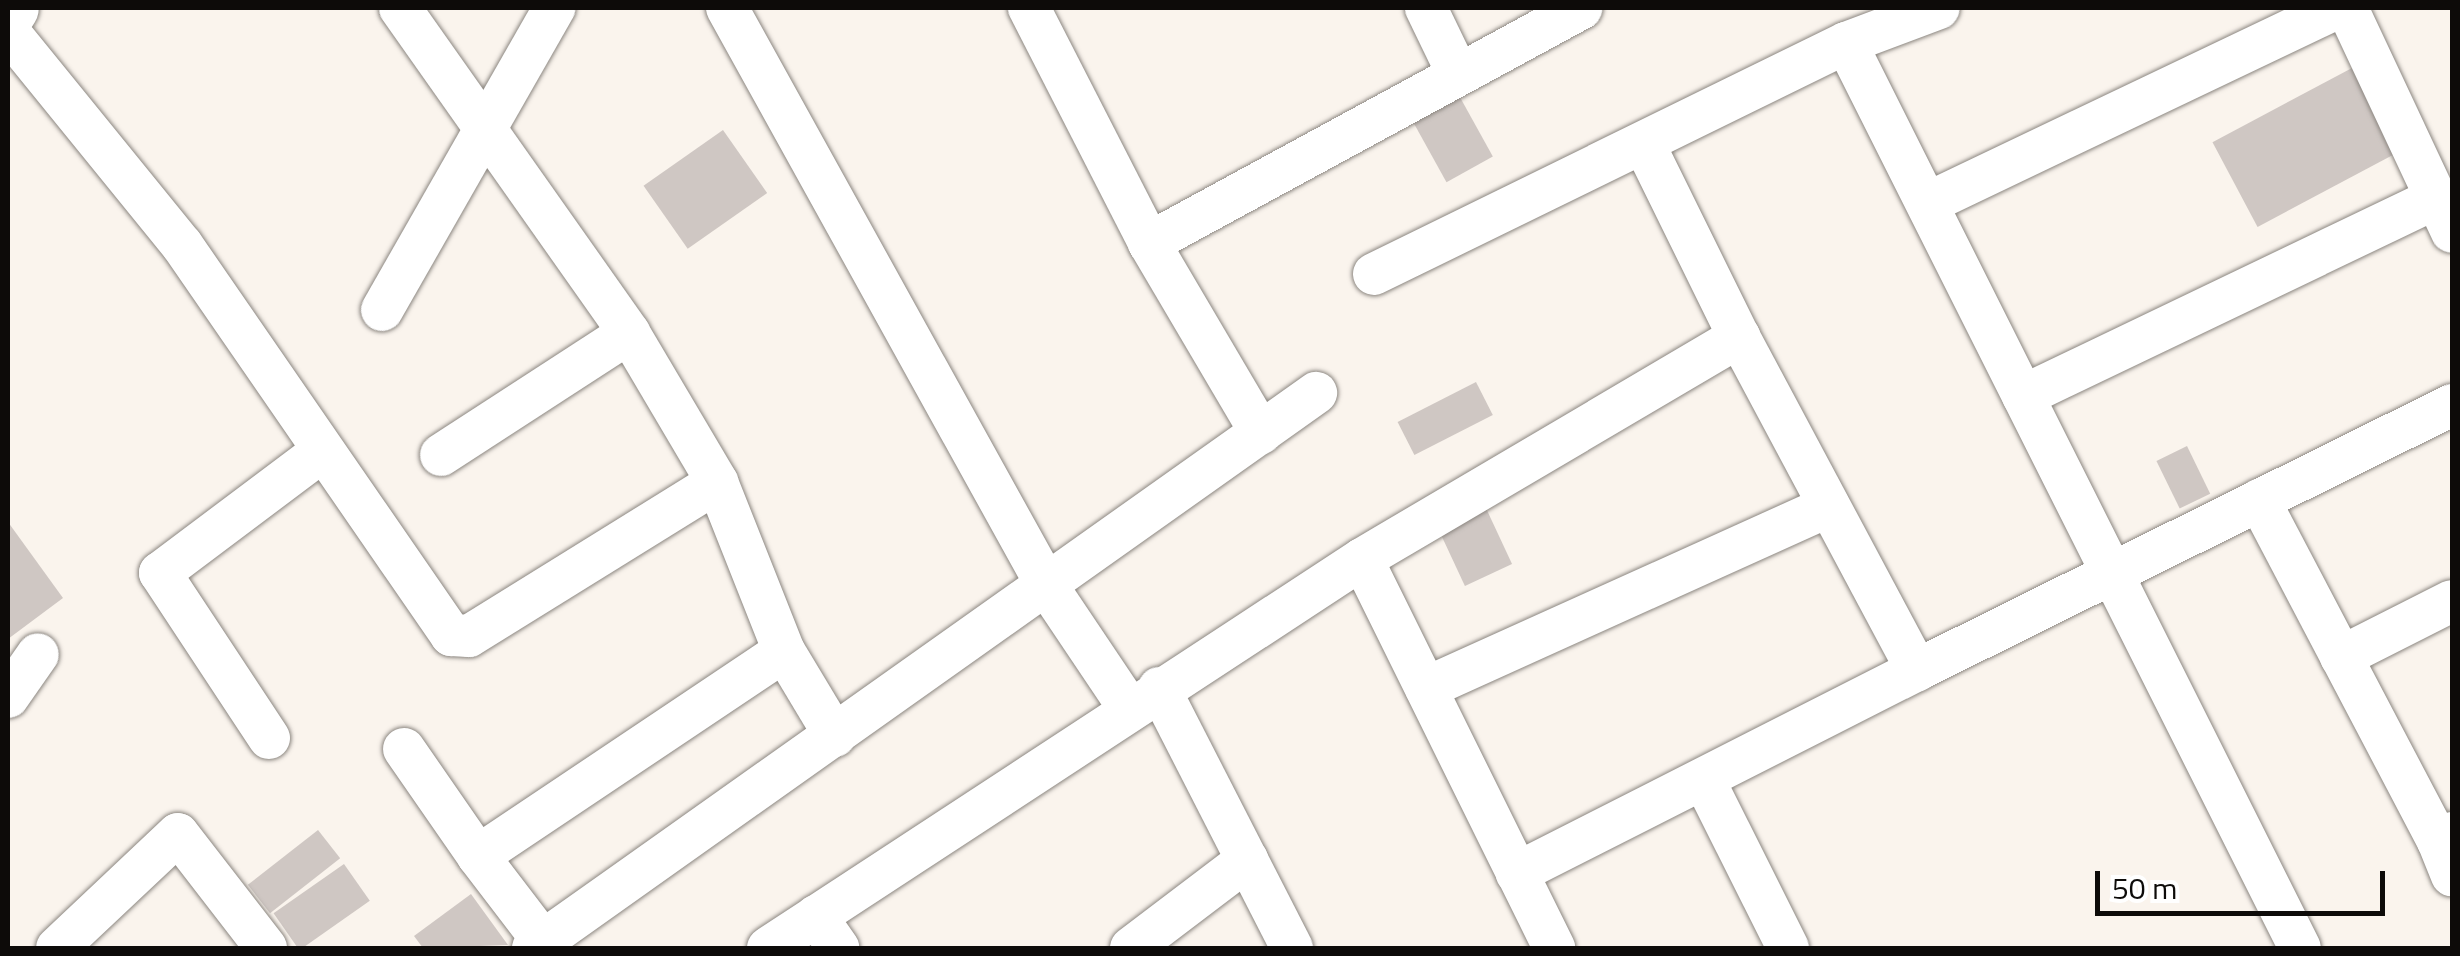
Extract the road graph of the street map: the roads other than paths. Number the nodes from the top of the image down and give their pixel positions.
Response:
1 (13, 8) edge
2 (400, 8) edge
3 (554, 8) edge
4 (727, 8) edge
5 (1029, 8) edge
6 (1426, 8) edge
7 (1580, 8) edge
8 (1939, 8) edge
9 (2338, 8) edge
10 (2347, 8) edge
11 (8, 16) edge
12 (8, 31) edge
13 (1846, 43) junction
14 (1457, 72) junction
15 (490, 132) junction
16 (1645, 146) junction
17 (1928, 204) junction
18 (2444, 215) edge
19 (1149, 243) junction
20 (1374, 274) dead end
21 (382, 310) dead end
22 (628, 332) junction
23 (1738, 338) junction
24 (1316, 394) dead end
25 (2023, 396) junction
26 (2452, 405) edge
27 (1260, 433) junction
28 (322, 452) junction
29 (440, 455) dead end
30 (717, 482) junction
31 (2259, 500) junction
32 (1829, 506) junction
33 (1362, 559) junction
34 (2111, 573) junction
35 (1046, 586) junction
36 (2452, 601) edge
37 (784, 651) junction
38 (38, 654) dead end
39 (2341, 656) junction
40 (1917, 670) junction
41 (1426, 688) junction
42 (8, 696) edge
43 (1144, 698) junction
44 (835, 736) junction
45 (269, 738) dead end
46 (404, 750) dead end
47 (1706, 784) junction
48 (2448, 849) edge
49 (478, 856) junction
50 (1247, 860) junction
51 (1517, 872) junction
52 (827, 932) edge
53 (538, 945) edge
54 (57, 948) edge
55 (266, 948) edge
56 (768, 948) edge
57 (1131, 948) edge
58 (1292, 948) edge
59 (1554, 948) edge
60 (1788, 948) edge
61 (2300, 948) edge

1 - 11 main road
2 - 15 street
3 - 15 street
4 - 35 street
5 - 19 street
6 - 14 street
7 - 14 street
8 - 13 street
9 - 17 street
10 - 18 street
12 - 28 street
13 - 16 street
13 - 17 street
14 - 19 street
15 - 21 street
15 - 22 street
16 - 20 street
16 - 23 street
17 - 25 street
18 - 25 street
19 - 27 street
22 - 29 street
22 - 30 street
23 - 32 street
23 - 33 street
24 - 27 street
25 - 34 street
26 - 31 street
27 - 35 street
28 - 30 street
28 - 45 street
30 - 37 street
31 - 34 street
31 - 39 street
32 - 40 street
32 - 41 street
33 - 41 street
33 - 43 street
34 - 40 street
34 - 61 street
35 - 43 street
35 - 44 street
36 - 39 street
37 - 44 street
37 - 49 street
38 - 42 street
39 - 48 street
40 - 47 street
41 - 51 street
43 - 50 street
43 - 52 street
44 - 53 street
46 - 49 street
47 - 51 street
47 - 60 street
49 - 53 street
50 - 57 street
50 - 58 street
51 - 59 street
52 - 56 street
54 - 55 street

